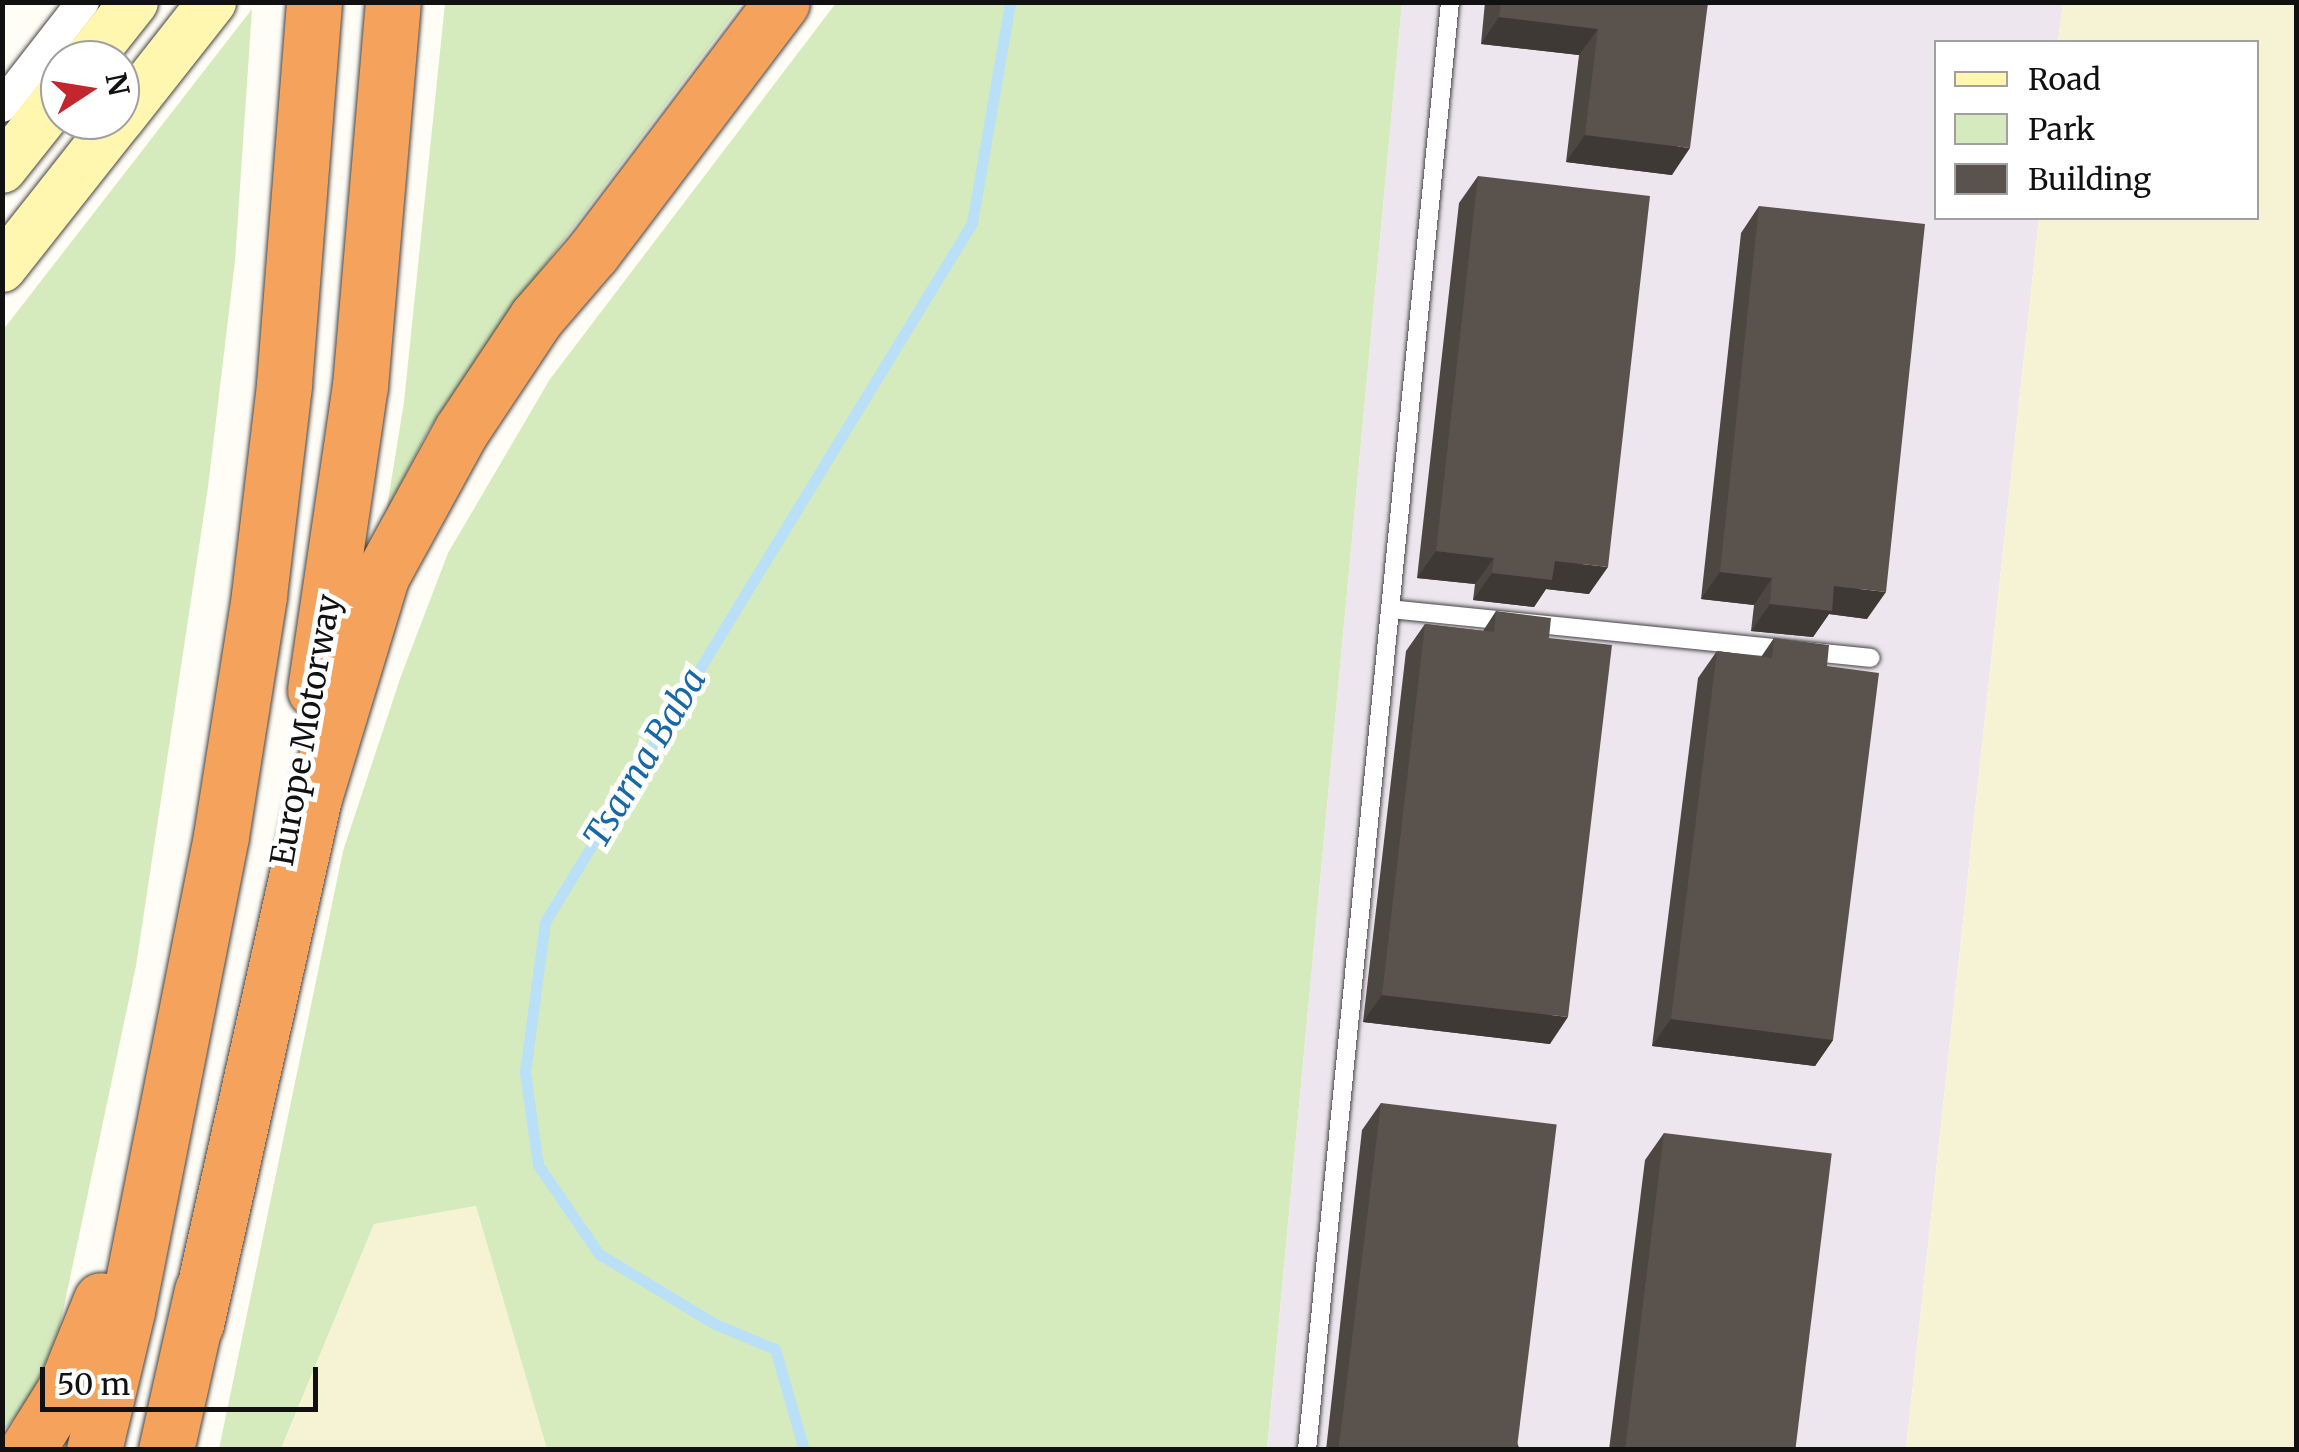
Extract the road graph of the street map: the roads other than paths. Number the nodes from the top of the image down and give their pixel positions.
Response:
1 (84, 2) edge
2 (134, 2) edge
3 (212, 2) edge
4 (392, 2) edge
5 (782, 2) edge
6 (1450, 2) edge
7 (314, 17) edge
8 (104, 40) edge
9 (140, 94) edge
10 (2, 106) edge
11 (40, 121) edge
12 (104, 140) edge
13 (2, 168) edge
14 (2, 268) edge
15 (1390, 609) junction
16 (1871, 658) dead end
17 (185, 1025) junction
18 (196, 1324) junction
19 (27, 1450) edge
20 (94, 1450) edge
21 (166, 1450) edge
22 (1307, 1450) edge

1 - 10 street
2 - 8 main road
3 - 9 main road
4 - 18 highway, Europe Motorway
5 - 18 highway
6 - 15 lane
7 - 17 highway, Europe Motorway
11 - 13 main road
12 - 14 main road
15 - 16 lane
15 - 22 lane
17 - 19 highway
17 - 20 highway, Europe Motorway
18 - 21 highway, Europe Motorway

